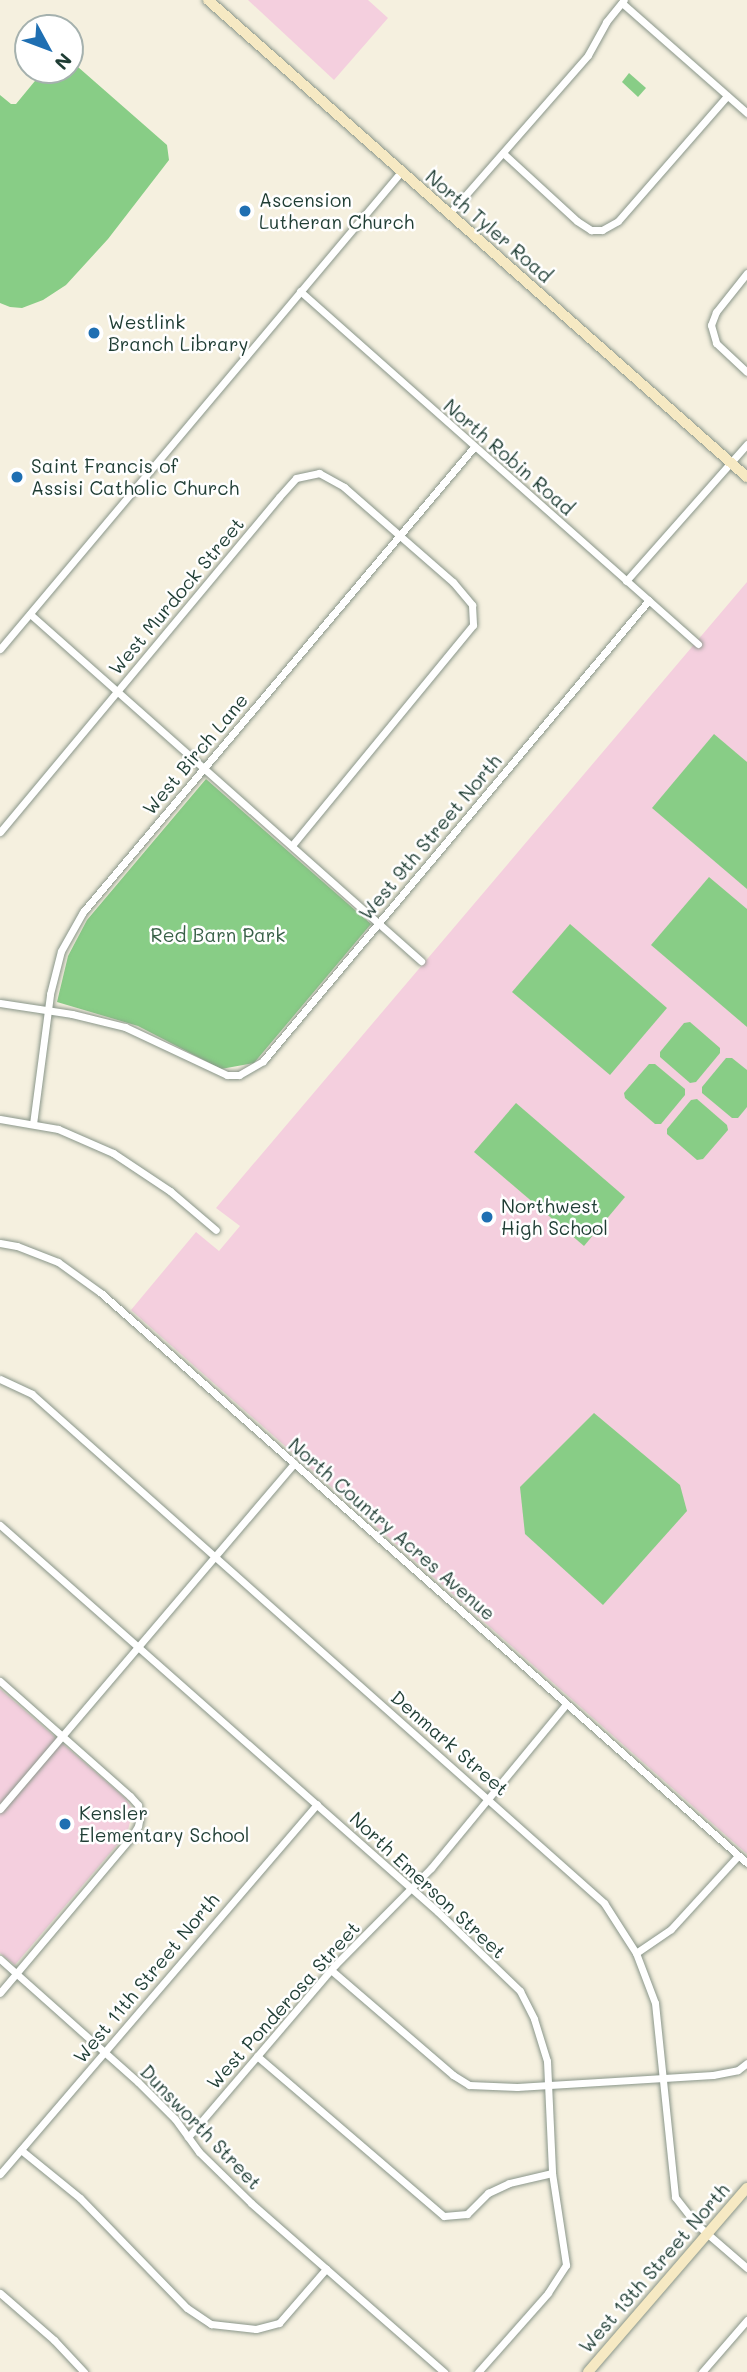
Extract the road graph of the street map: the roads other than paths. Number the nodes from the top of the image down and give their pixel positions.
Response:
1 (208, 0) edge
2 (623, 1) edge
3 (727, 96) junction
4 (747, 113) edge
5 (503, 153) junction
6 (401, 172) junction
7 (449, 214) junction
8 (747, 273) edge
9 (300, 291) junction
10 (747, 372) edge
11 (747, 444) edge
12 (474, 447) junction
13 (730, 462) junction
14 (747, 478) edge
15 (401, 535) junction
16 (626, 581) junction
17 (649, 600) junction
18 (30, 614) junction
19 (698, 644) dead end
20 (0, 649) edge
21 (117, 691) junction
22 (204, 767) junction
23 (0, 832) edge
24 (292, 845) junction
25 (379, 923) junction
26 (421, 961) dead end
27 (0, 1003) edge
28 (48, 1009) junction
29 (0, 1119) edge
30 (33, 1124) junction
31 (216, 1230) dead end
32 (0, 1243) edge
33 (0, 1379) edge
34 (294, 1463) junction
35 (0, 1525) edge
36 (215, 1556) junction
37 (138, 1646) junction
38 (0, 1681) edge
39 (566, 1704) junction
40 (62, 1736) junction
41 (489, 1798) junction
42 (317, 1804) junction
43 (0, 1809) edge
44 (738, 1856) junction
45 (747, 1863) edge
46 (412, 1888) junction
47 (636, 1953) junction
48 (0, 1959) edge
49 (331, 1970) junction
50 (15, 1972) junction
51 (0, 1993) edge
52 (104, 2051) junction
53 (257, 2056) junction
54 (747, 2063) edge
55 (664, 2077) junction
56 (548, 2084) junction
57 (188, 2137) junction
58 (21, 2150) junction
59 (552, 2173) junction
60 (0, 2174) edge
61 (747, 2188) edge
62 (707, 2234) junction
63 (747, 2268) edge
64 (326, 2269) junction
65 (0, 2293) edge
66 (747, 2320) edge
67 (84, 2372) edge
68 (444, 2372) edge
69 (478, 2372) edge
70 (588, 2372) edge
71 (702, 2372) edge

1 - 6 main road, North Tyler Road
2 - 3 street
2 - 5 street
3 - 4 street
3 - 5 street
5 - 7 street
6 - 7 main road, North Tyler Road
6 - 9 street
7 - 13 main road, North Tyler Road
8 - 10 street
9 - 12 street, North Robin Road
9 - 18 street
11 - 13 street
12 - 15 street, West Birch Lane
12 - 16 street, North Robin Road
13 - 14 main road, North Tyler Road
13 - 16 street
15 - 21 street, West Murdock Street
15 - 22 street, West Birch Lane
15 - 24 street, West Murdock Street
16 - 17 street, North Robin Road
17 - 19 street, North Robin Road
17 - 25 street, West 9th Street North
18 - 20 street
18 - 21 street
21 - 22 street
21 - 23 street, West Murdock Street
22 - 24 street
22 - 28 street, West Birch Lane
24 - 25 street
25 - 26 street
25 - 28 street, West 9th Street North
27 - 28 street
28 - 30 street, West Birch Lane
29 - 30 street
30 - 31 street
32 - 34 street, North Country Acres Avenue
33 - 36 street, Denmark Street
34 - 36 street
34 - 39 street, North Country Acres Avenue
35 - 37 street, North Emerson Street
36 - 37 street
36 - 41 street, Denmark Street
37 - 40 street
37 - 42 street, North Emerson Street
38 - 40 street
39 - 41 street, West Ponderosa Street
39 - 44 street, North Country Acres Avenue
40 - 43 street
40 - 50 street
41 - 46 street, West Ponderosa Street
41 - 47 street, Denmark Street
42 - 46 street, North Emerson Street
42 - 52 street, West 11th Street North
44 - 45 street, North Country Acres Avenue
44 - 47 street
46 - 49 street, West Ponderosa Street
46 - 56 street, North Emerson Street
47 - 55 street, Denmark Street
48 - 50 street, Dunsworth Street
49 - 53 street, West Ponderosa Street
49 - 56 street
50 - 51 street
50 - 52 street, Dunsworth Street
52 - 57 street, Dunsworth Street
52 - 58 street, West 11th Street North
53 - 57 street, West Ponderosa Street
53 - 59 street
54 - 55 street
55 - 56 street
55 - 62 street, Denmark Street
56 - 59 street, North Emerson Street
57 - 64 street, Dunsworth Street
58 - 60 street, West 11th Street North
58 - 64 street
59 - 69 street, North Emerson Street
61 - 62 main road, West 13th Street North
62 - 63 street, Denmark Street
62 - 70 main road, West 13th Street North
64 - 68 street, Dunsworth Street
65 - 67 street
66 - 71 street

